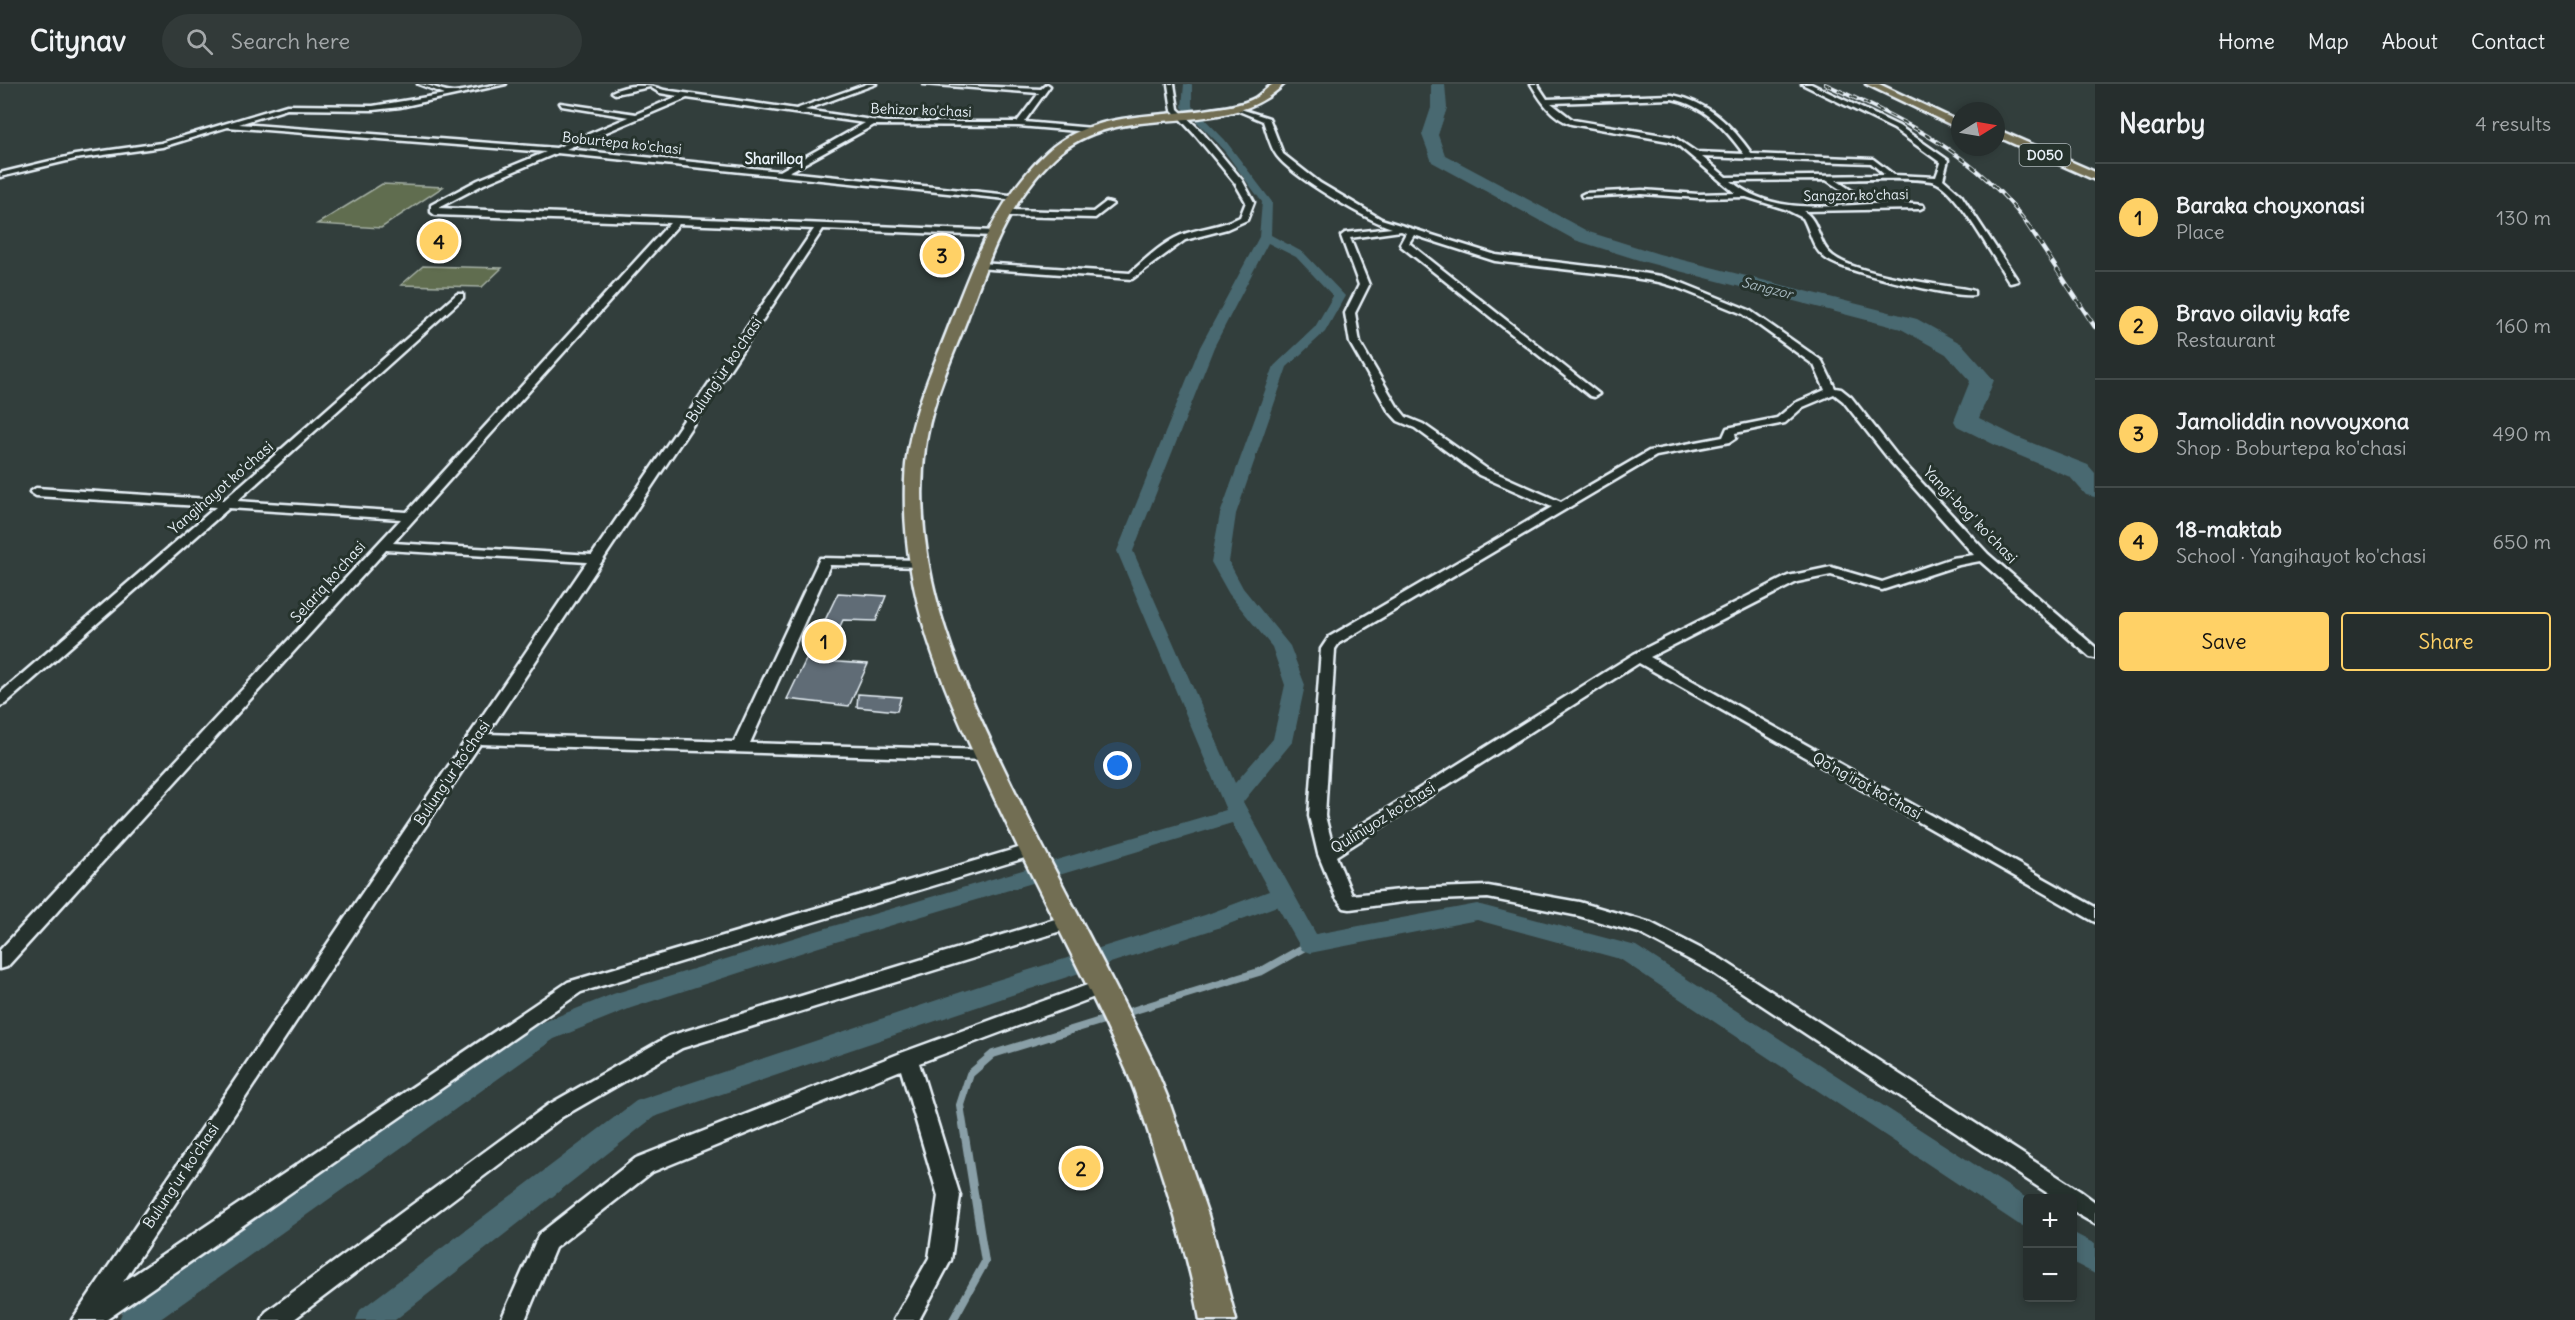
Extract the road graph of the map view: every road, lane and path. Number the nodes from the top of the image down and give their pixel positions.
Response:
1 (421, 84) edge
2 (503, 84) edge
3 (873, 84) edge
4 (926, 84) edge
5 (1049, 84) edge
6 (1171, 84) edge
7 (1279, 84) edge
8 (1534, 84) edge
9 (1805, 84) edge
10 (1871, 84) edge
11 (1891, 84) edge
12 (650, 85) edge
13 (471, 91) junction
14 (1043, 91) junction
15 (615, 92) dead end
16 (457, 93) junction
17 (687, 95) junction
18 (1545, 101) junction
19 (562, 104) dead end
20 (1236, 108) junction
21 (797, 111) junction
22 (1951, 112) edge
23 (365, 114) dead end
24 (1179, 115) junction
25 (637, 116) junction
26 (873, 122) junction
27 (1951, 122) edge
28 (1019, 124) junction
29 (224, 125) junction
30 (1089, 130) junction
31 (2005, 136) edge
32 (2005, 147) edge
33 (555, 150) junction
34 (2019, 153) junction
35 (2040, 153) junction
36 (1694, 154) junction
37 (1749, 155) junction
38 (782, 173) junction
39 (0, 175) edge
40 (2095, 176) edge
41 (1892, 177) junction
42 (1828, 178) junction
43 (1724, 179) junction
44 (1939, 180) junction
45 (2095, 186) edge
46 (1585, 195) dead end
47 (1746, 195) junction
48 (1854, 196) dead end
49 (1109, 204) dead end
50 (1011, 205) junction
51 (1920, 207) dead end
52 (1792, 209) junction
53 (676, 221) junction
54 (820, 227) junction
55 (1405, 231) junction
56 (993, 233) junction
57 (980, 266) junction
58 (2013, 281) dead end
59 (1971, 293) dead end
60 (460, 296) dead end
61 (1831, 391) junction
62 (1594, 394) dead end
63 (36, 492) dead end
64 (226, 505) junction
65 (1563, 507) junction
66 (411, 516) junction
67 (384, 546) junction
68 (1983, 556) junction
69 (597, 559) junction
70 (921, 564) junction
71 (2095, 654) edge
72 (1639, 657) junction
73 (0, 701) edge
74 (475, 739) junction
75 (740, 747) junction
76 (986, 755) junction
77 (1033, 852) junction
78 (1327, 854) junction
79 (2095, 915) edge
80 (1067, 920) junction
81 (0, 962) edge
82 (1107, 1000) junction
83 (908, 1059) junction
84 (2064, 1194) edge
85 (2077, 1202) edge
86 (2095, 1214) edge
87 (85, 1320) edge
88 (274, 1320) edge
89 (513, 1320) edge
90 (906, 1320) edge
91 (1218, 1320) edge

1 - 16 street
2 - 13 street
3 - 21 street
4 - 14 street
5 - 14 street
6 - 24 street
7 - 20 main road
8 - 18 street, Sangzor ko'chasi
9 - 44 street
10 - 27 main road
11 - 22 main road
12 - 15 street
12 - 17 street, Behizor ko'chasi
13 - 16 street
13 - 23 street
14 - 28 street
16 - 29 street
17 - 21 street, Behizor ko'chasi
17 - 25 street
18 - 36 street, Sangzor ko'chasi
18 - 37 street
19 - 25 street
20 - 24 main road
20 - 55 street
21 - 26 street, Behizor ko'chasi
24 - 30 main road
24 - 57 street
25 - 33 street
26 - 28 street, Behizor ko'chasi
26 - 38 street
28 - 30 street, Behizor ko'chasi
29 - 33 street, Boburtepa ko'chasi
29 - 39 street
30 - 50 main road
31 - 35 main road, D050
32 - 34 main road, D050
33 - 38 street, Boburtepa ko'chasi
33 - 53 street
34 - 35 main road
34 - 45 main road, D050
35 - 40 main road, D050
36 - 37 street, Sangzor ko'chasi
36 - 43 street, Sangzor ko'chasi
37 - 41 street, Sangzor ko'chasi
38 - 50 street, Boburtepa ko'chasi
41 - 42 street, Sangzor ko'chasi
41 - 44 street
42 - 43 street, Sangzor ko'chasi
42 - 48 street, Sangzor ko'chasi
43 - 47 street, Sangzor ko'chasi
44 - 58 street
46 - 47 street
47 - 52 street, Sangzor ko'chasi
49 - 50 street, Boburtepa ko'chasi
50 - 56 main road
51 - 52 street, Sangzor ko'chasi
52 - 59 street, Sangzor ko'chasi
53 - 54 street
53 - 66 street, Selariq ko'chasi
54 - 56 street
54 - 69 street, Bulung'ur ko'chasi
55 - 61 street
55 - 62 street
55 - 65 street
56 - 57 main road
57 - 70 main road
60 - 64 street, Yangihayot ko'chasi
61 - 65 street, Quliniyoz ko'chasi
61 - 68 street, Yangi-bog' ko'chasi
63 - 64 street
64 - 66 street
64 - 73 street, Yangihayot ko'chasi
65 - 78 street, Quliniyoz ko'chasi
66 - 67 street, Selariq ko'chasi
67 - 69 street
67 - 81 street, Selariq ko'chasi
68 - 71 street, Yangi-bog' ko'chasi
68 - 72 street, Quliniyoz ko'chasi
69 - 74 street, Bulung'ur ko'chasi
70 - 75 street
70 - 76 main road
72 - 78 street, Quliniyoz ko'chasi
72 - 79 street, Qo'ng'irot ko'chasi
74 - 75 street
74 - 87 street, Bulung'ur ko'chasi
75 - 76 street
76 - 77 main road
77 - 80 main road
77 - 87 street
78 - 84 street
80 - 82 main road
80 - 88 street
82 - 83 street
82 - 91 main road
83 - 89 street
83 - 90 street
85 - 86 street

